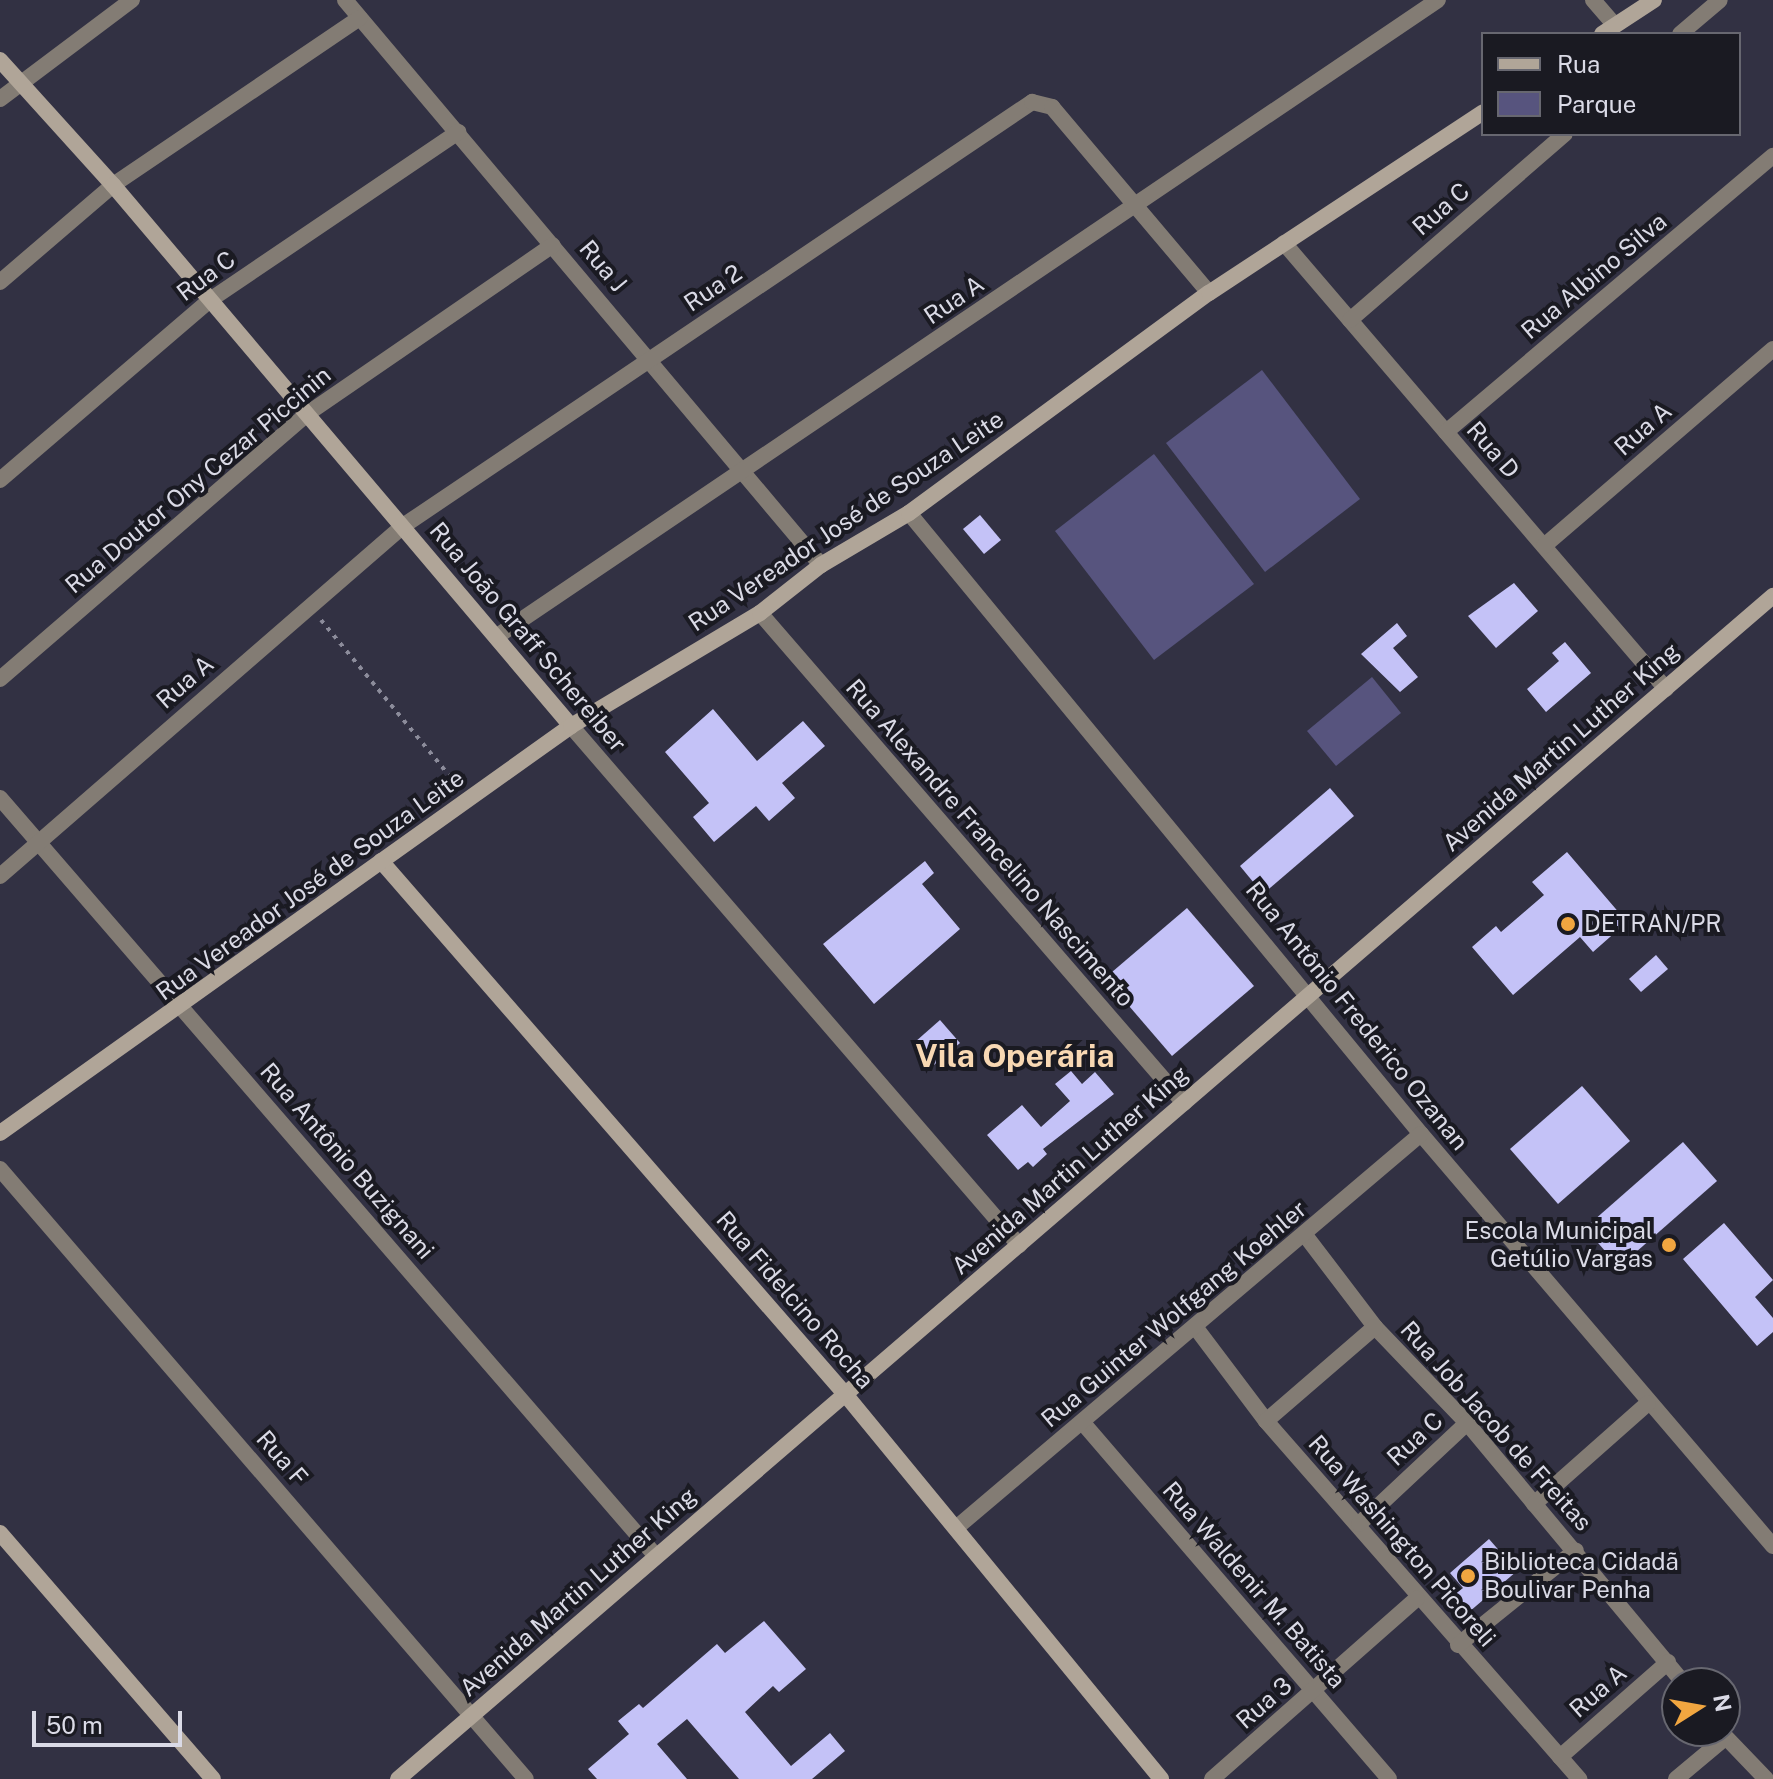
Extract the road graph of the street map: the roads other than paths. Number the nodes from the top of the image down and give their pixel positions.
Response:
1 (132, 0) edge
2 (345, 0) edge
3 (1438, 0) edge
4 (1593, 0) edge
5 (1654, 0) edge
6 (1720, 0) edge
7 (360, 18) junction
8 (1608, 30) edge
9 (1682, 32) edge
10 (0, 60) edge
11 (21, 82) junction
12 (0, 99) edge
13 (1481, 113) edge
14 (458, 132) junction
15 (1563, 136) edge
16 (1773, 156) edge
17 (113, 185) junction
18 (1135, 206) junction
19 (1284, 243) junction
20 (553, 245) junction
21 (0, 282) edge
22 (1209, 293) junction
23 (210, 300) junction
24 (1350, 320) junction
25 (1773, 349) edge
26 (651, 359) junction
27 (307, 414) junction
28 (1446, 432) junction
29 (744, 472) junction
30 (0, 480) edge
31 (909, 513) junction
32 (403, 526) junction
33 (1544, 546) junction
34 (821, 565) junction
35 (1773, 596) edge
36 (760, 613) junction
37 (496, 637) junction
38 (0, 679) edge
39 (1666, 689) junction
40 (571, 726) junction
41 (0, 798) edge
42 (36, 844) junction
43 (381, 861) junction
44 (0, 876) edge
45 (1311, 994) junction
46 (183, 1007) junction
47 (1184, 1103) junction
48 (0, 1133) edge
49 (1421, 1134) junction
50 (0, 1169) edge
51 (1305, 1235) junction
52 (1019, 1245) junction
53 (1375, 1327) junction
54 (1196, 1328) junction
55 (845, 1394) junction
56 (1648, 1403) junction
57 (1266, 1421) junction
58 (1083, 1423) junction
59 (1467, 1423) junction
60 (1534, 1504) junction
61 (1359, 1524) junction
62 (956, 1528) junction
63 (0, 1533) edge
64 (1773, 1546) edge
65 (1576, 1550) junction
66 (656, 1556) junction
67 (1417, 1598) junction
68 (1458, 1645) junction
69 (1668, 1662) junction
70 (1672, 1667) edge
71 (1314, 1692) junction
72 (472, 1715) junction
73 (1709, 1747) edge
74 (1735, 1747) edge
75 (1560, 1757) junction
76 (213, 1779) edge
77 (398, 1779) edge
78 (526, 1779) edge
79 (1161, 1779) edge
80 (1212, 1779) edge
81 (1389, 1779) edge
82 (1579, 1779) edge
83 (1676, 1779) edge
84 (1766, 1779) edge

1 - 11 street
2 - 7 street, Rua J
3 - 18 street, Rua A
4 - 8 street
5 - 8 street
6 - 9 street
7 - 14 street, Rua J
7 - 17 street
10 - 11 street, Rua João Graff Schereiber
11 - 12 street
11 - 17 street, Rua João Graff Schereiber
13 - 19 street, Rua Vereador José de Souza Leite
14 - 20 street, Rua J
14 - 23 street, Rua C
15 - 24 street, Rua C
16 - 28 street, Rua Albino Silva
17 - 21 street
17 - 23 street, Rua João Graff Schereiber
18 - 22 street
18 - 26 street, Rua 2
18 - 29 street, Rua A
19 - 22 street, Rua Vereador José de Souza Leite
19 - 24 street, Rua D
20 - 26 street, Rua J
20 - 27 street, Rua Doutor Ony Cezar Piccinin
22 - 31 street, Rua Vereador José de Souza Leite
23 - 27 street, Rua João Graff Schereiber
23 - 30 street, Rua C
24 - 28 street, Rua D
25 - 33 street, Rua A
26 - 29 street, Rua J
26 - 32 street, Rua 2
27 - 32 street, Rua João Graff Schereiber
27 - 38 street, Rua Doutor Ony Cezar Piccinin
28 - 33 street, Rua D
29 - 34 street, Rua J
29 - 37 street, Rua A
31 - 34 street, Rua Vereador José de Souza Leite
31 - 45 street, Rua Antônio Frederico Ozanan
32 - 37 street, Rua João Graff Schereiber
32 - 42 street, Rua A
33 - 39 street, Rua D
34 - 36 street, Rua Vereador José de Souza Leite
35 - 39 street, Avenida Martin Luther King
36 - 40 street, Rua Vereador José de Souza Leite
36 - 47 street, Rua Alexandre Francelino Nascimento
37 - 40 street, Rua João Graff Schereiber
39 - 45 street, Avenida Martin Luther King
40 - 43 street, Rua Vereador José de Souza Leite
40 - 52 street, Rua João Graff Schereiber
41 - 42 street, Rua Antônio Buzignani
42 - 44 street, Rua A
42 - 46 street, Rua Antônio Buzignani
43 - 46 street, Rua Vereador José de Souza Leite
43 - 55 street, Rua Fidelcino Rocha
45 - 47 street, Avenida Martin Luther King
45 - 49 street, Rua Antônio Frederico Ozanan
46 - 48 street, Rua Vereador José de Souza Leite
46 - 66 street, Rua Antônio Buzignani
47 - 52 street, Avenida Martin Luther King
49 - 51 street, Rua Guinter Wolfgang Koehler
49 - 56 street, Rua Antônio Frederico Ozanan
50 - 72 street, Rua F
51 - 53 street, Rua Job Jacob de Freitas
51 - 54 street, Rua Guinter Wolfgang Koehler
52 - 55 street, Avenida Martin Luther King
53 - 57 street
53 - 59 street, Rua Job Jacob de Freitas
54 - 57 street, Rua Washington Picoreli
54 - 58 street, Rua Guinter Wolfgang Koehler
55 - 62 street, Rua Fidelcino Rocha
55 - 66 street, Avenida Martin Luther King
56 - 60 street
56 - 64 street, Rua Antônio Frederico Ozanan
57 - 61 street, Rua Washington Picoreli
58 - 62 street, Rua Guinter Wolfgang Koehler
58 - 71 street, Rua Waldenir M. Batista
59 - 60 street, Rua Job Jacob de Freitas
59 - 61 street, Rua C
60 - 65 street, Rua Job Jacob de Freitas
61 - 67 street, Rua Washington Picoreli
62 - 79 street, Rua Fidelcino Rocha
63 - 76 street
65 - 68 street
65 - 69 street, Rua Job Jacob de Freitas
66 - 72 street, Avenida Martin Luther King
67 - 68 street, Rua Washington Picoreli
67 - 71 street, Rua 3
68 - 75 street, Rua Washington Picoreli
69 - 70 street, Rua Job Jacob de Freitas
69 - 75 street, Rua A
71 - 80 street, Rua 3
71 - 81 street, Rua Waldenir M. Batista
72 - 77 street, Avenida Martin Luther King
72 - 78 street, Rua F
73 - 83 street
74 - 84 street
75 - 82 street, Rua Washington Picoreli

